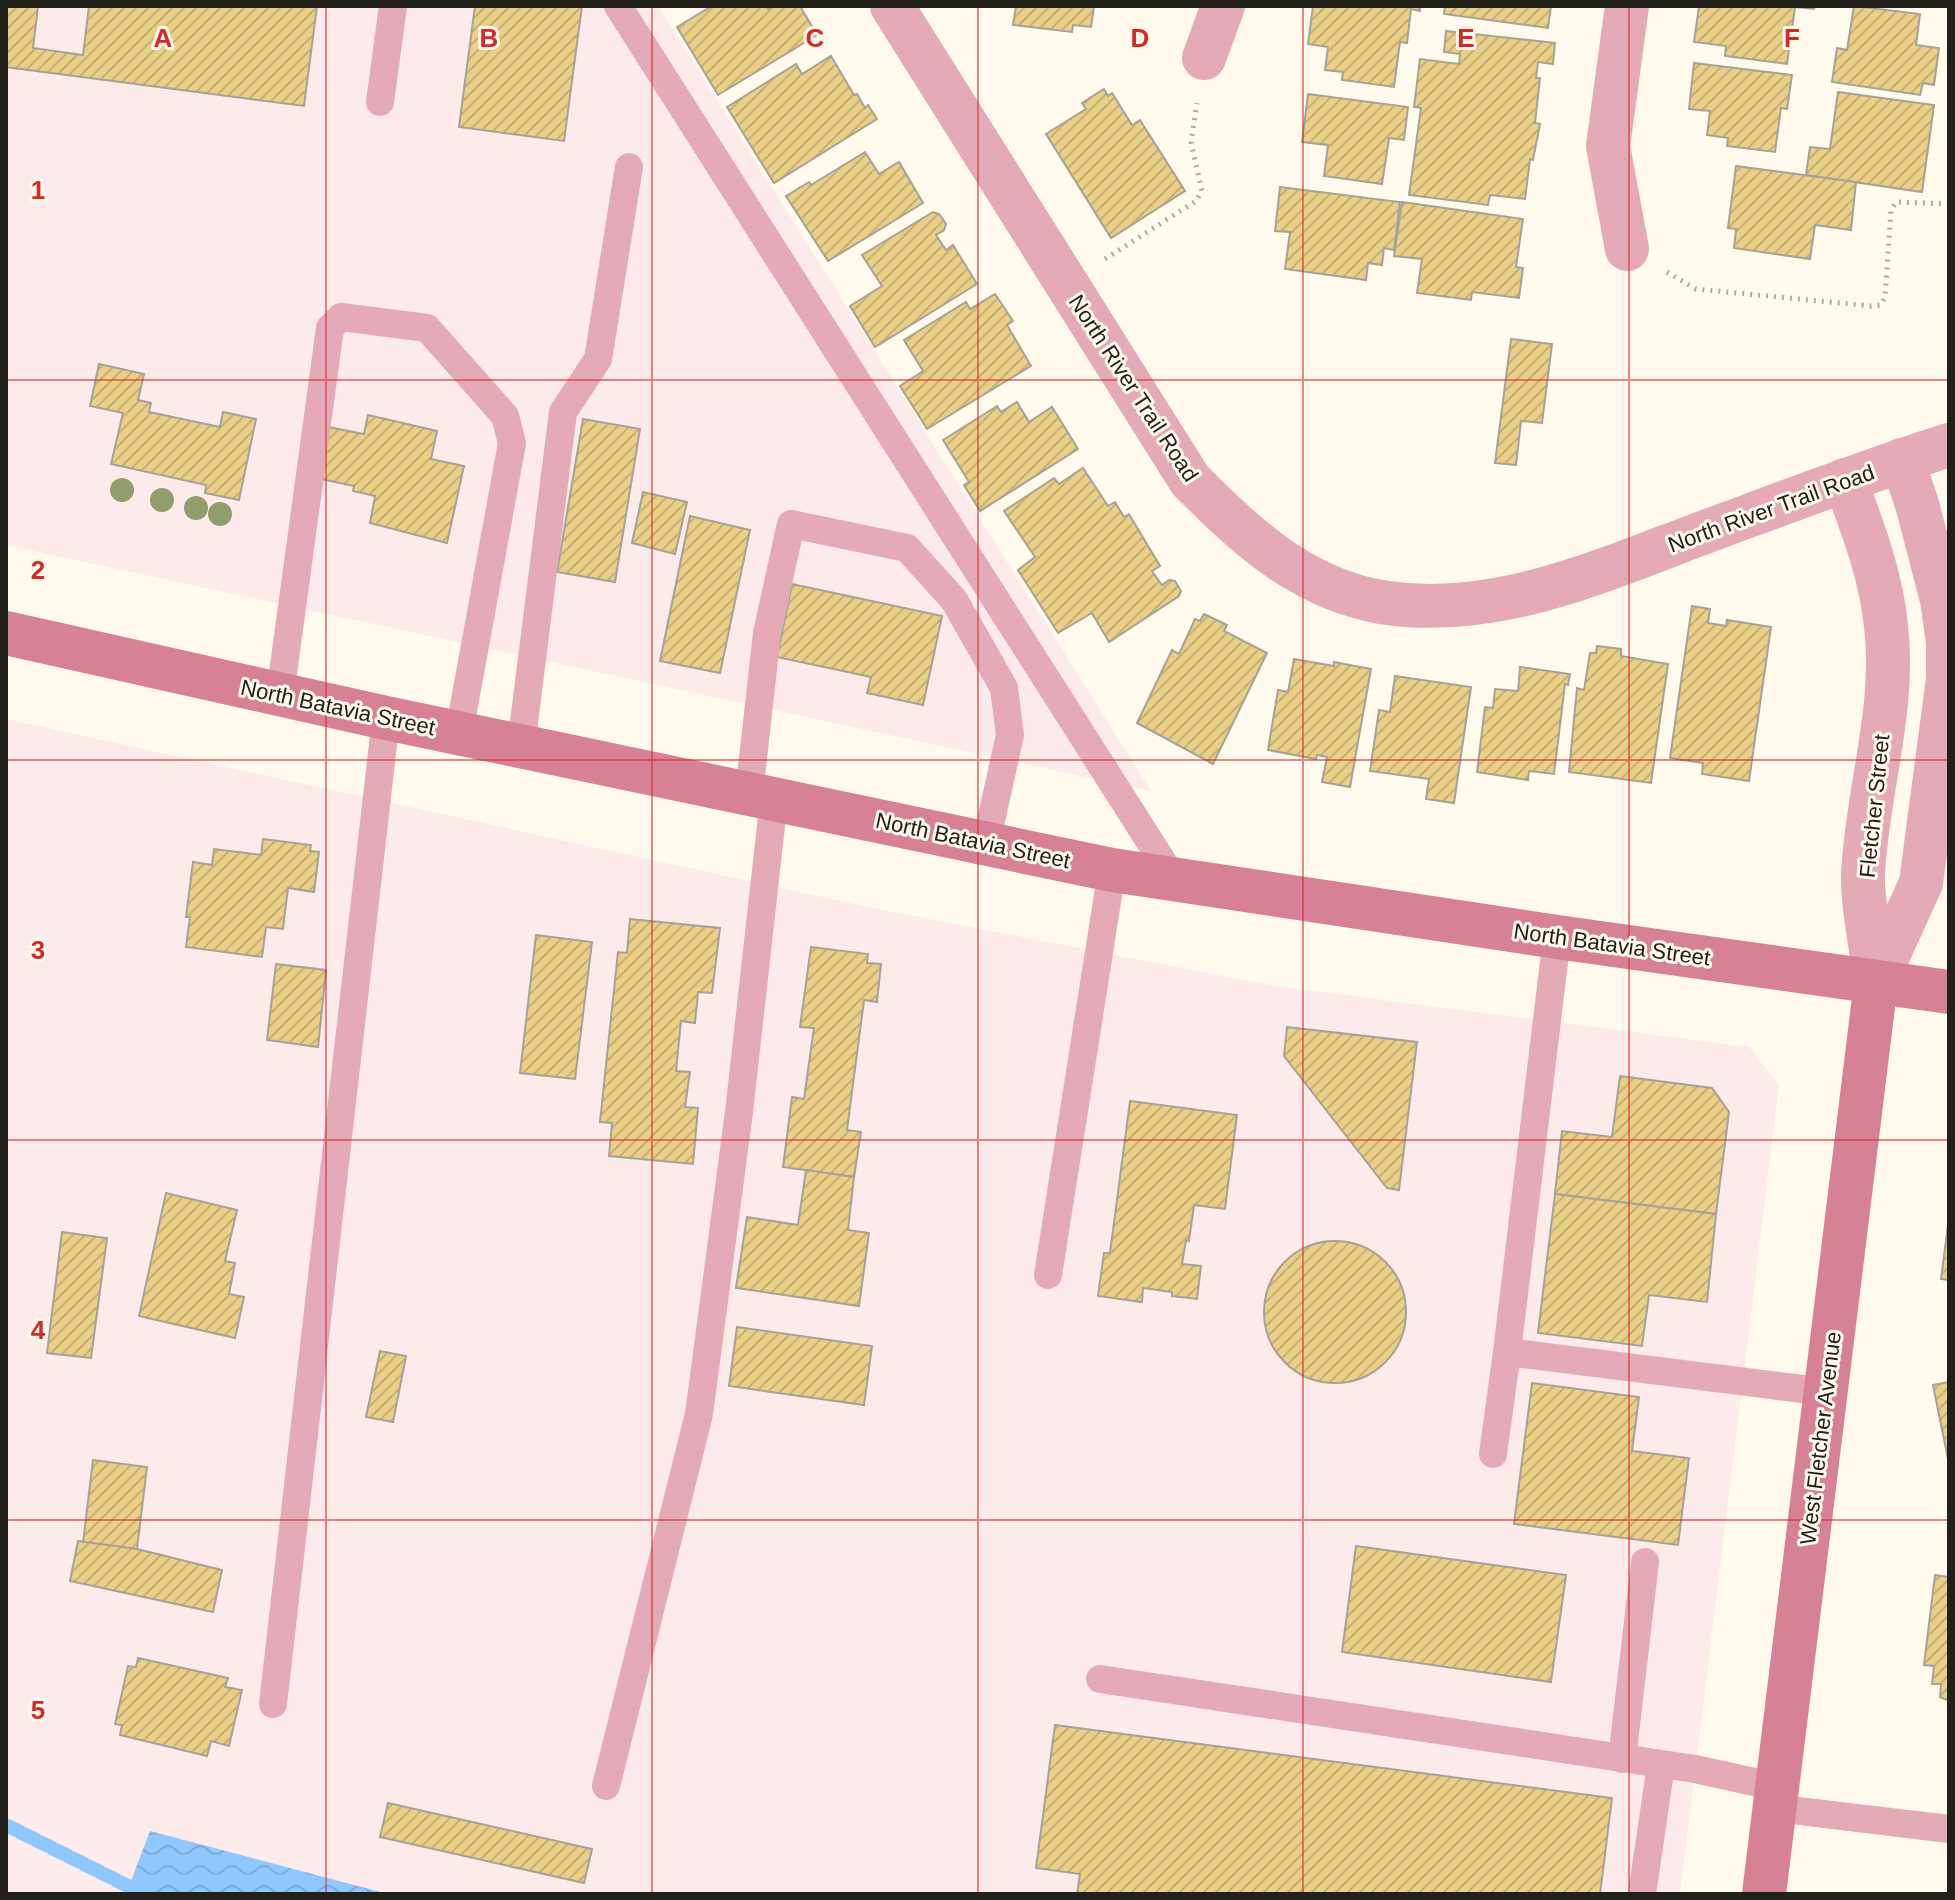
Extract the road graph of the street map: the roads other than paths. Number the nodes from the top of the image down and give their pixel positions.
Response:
1 (393, 6) edge
2 (618, 6) edge
3 (892, 6) edge
4 (1223, 6) edge
5 (1627, 6) edge
6 (1204, 58) road end
7 (380, 102) dead end
8 (629, 167) dead end
9 (1627, 249) road end
10 (1949, 445) edge
11 (1902, 460) junction
12 (1845, 480) junction
13 (6, 633) edge
14 (280, 695) junction
15 (386, 718) junction
16 (459, 733) junction
17 (521, 746) junction
18 (762, 796) junction
19 (986, 843) junction
20 (1112, 870) junction
21 (1175, 881) junction
22 (1557, 937) junction
23 (1876, 982) junction
24 (1949, 992) edge
25 (1048, 1275) dead end
26 (1507, 1352) junction
27 (1826, 1392) junction
28 (1493, 1454) dead end
29 (1645, 1562) dead end
30 (1100, 1679) dead end
31 (273, 1704) dead end
32 (1622, 1759) junction
33 (1661, 1765) junction
34 (606, 1786) dead end
35 (1775, 1798) junction
36 (1949, 1829) edge
37 (1642, 1894) edge
38 (1764, 1894) edge

1 - 7 lane
2 - 21 lane
3 - 12 street, North River Trail Road
4 - 6 street
5 - 9 street
8 - 17 lane
10 - 11 street, North River Trail Road
11 - 12 street, North River Trail Road
11 - 23 street
12 - 23 street, Fletcher Street
13 - 14 main road, North Batavia Street
14 - 15 main road, North Batavia Street
14 - 16 lane
15 - 16 main road, North Batavia Street
15 - 31 lane
16 - 17 main road, North Batavia Street
17 - 18 main road, North Batavia Street
18 - 19 main road, North Batavia Street
18 - 19 lane
18 - 34 lane
19 - 20 main road, North Batavia Street
20 - 21 main road, North Batavia Street
20 - 25 lane
21 - 22 main road, North Batavia Street
22 - 23 main road, North Batavia Street
22 - 26 lane
23 - 24 main road, North Batavia Street
23 - 27 main road, West Fletcher Avenue
26 - 27 lane
26 - 28 lane
27 - 35 main road, West Fletcher Avenue
29 - 32 lane
30 - 32 lane
32 - 33 lane
33 - 35 lane
33 - 37 lane
35 - 36 lane
35 - 38 main road, West Fletcher Avenue

